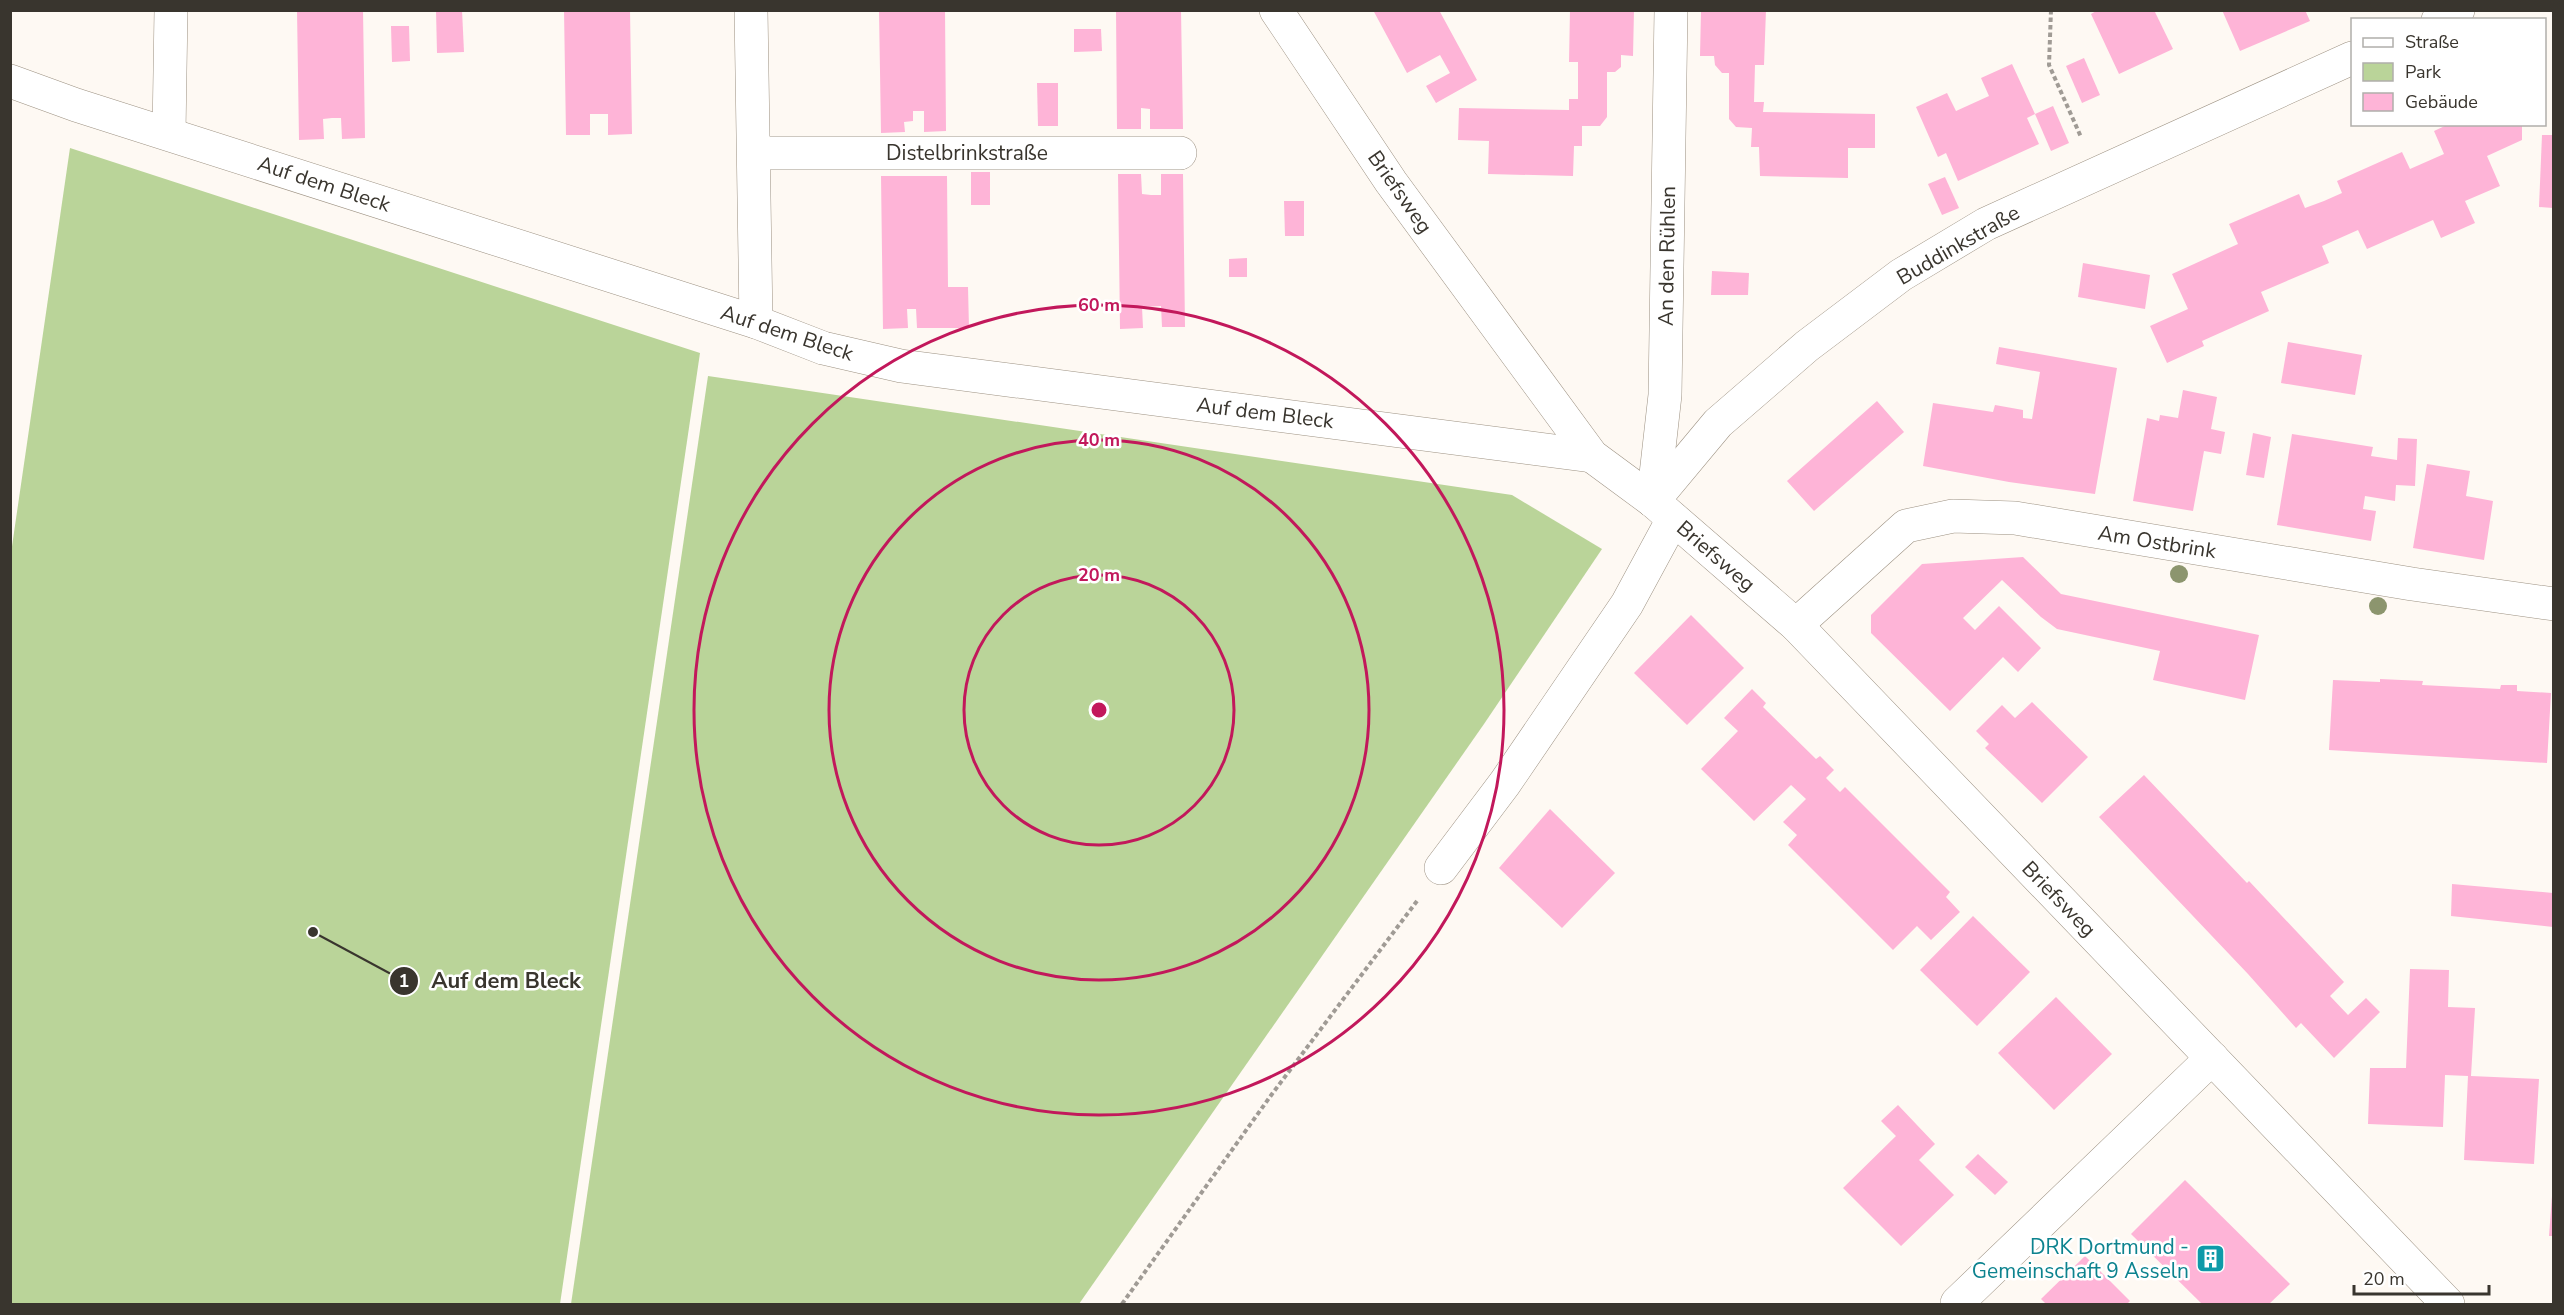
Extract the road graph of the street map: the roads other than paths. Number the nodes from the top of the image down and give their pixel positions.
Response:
1 (171, 10) edge
2 (751, 10) edge
3 (1276, 10) edge
4 (1671, 10) edge
5 (2458, 10) edge
6 (2442, 18) edge
7 (2351, 58) edge
8 (10, 81) edge
9 (169, 134) junction
10 (754, 153) junction
11 (1180, 153) dead end
12 (756, 322) junction
13 (1592, 456) junction
14 (1663, 510) junction
15 (2553, 604) edge
16 (1796, 625) junction
17 (1441, 868) road end
18 (2212, 1058) junction
19 (1957, 1303) edge
20 (2448, 1305) edge

1 - 9 street
2 - 10 street
3 - 13 street, Briefsweg
4 - 14 street, An den Rühlen
5 - 6 street
7 - 14 street, Buddinkstraße
8 - 9 street, Auf dem Bleck
9 - 12 street, Auf dem Bleck
10 - 11 street, Distelbrinkstraße
10 - 12 street
12 - 13 street, Auf dem Bleck
13 - 14 street, Briefsweg
14 - 16 street, Briefsweg
14 - 17 street
15 - 16 street, Am Ostbrink
16 - 18 street, Briefsweg
18 - 19 street
18 - 20 street, Briefsweg

